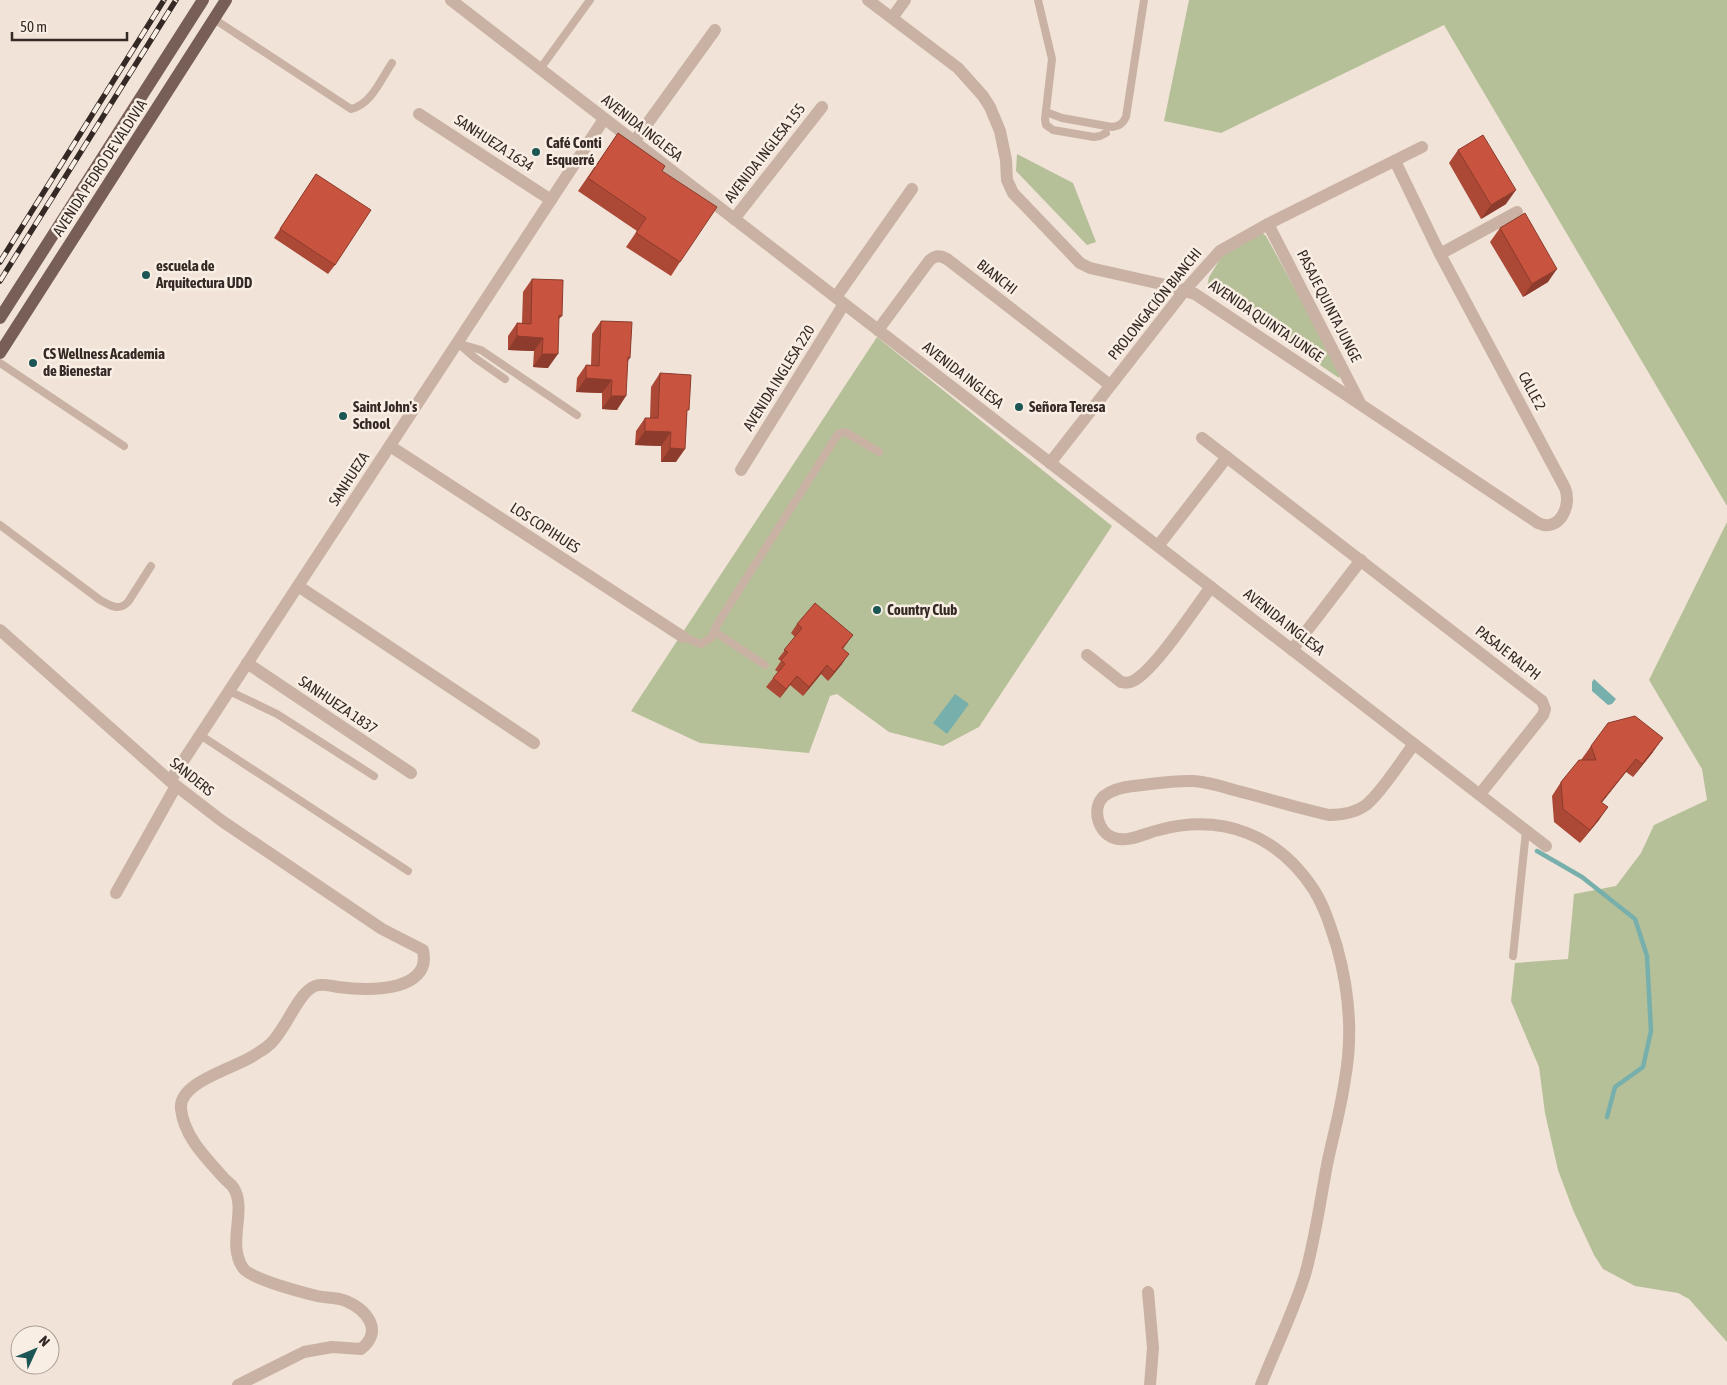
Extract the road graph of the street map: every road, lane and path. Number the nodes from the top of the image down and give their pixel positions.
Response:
1 (203, 0) edge
2 (226, 0) edge
3 (451, 0) edge
4 (590, 0) edge
5 (868, 0) edge
6 (905, 0) edge
7 (1038, 0) edge
8 (1144, 0) edge
9 (892, 18) junction
10 (214, 19) junction
11 (714, 30) dead end
12 (392, 63) dead end
13 (540, 69) junction
14 (822, 107) dead end
15 (1046, 112) junction
16 (419, 114) dead end
17 (604, 119) junction
18 (1106, 133) dead end
19 (634, 142) junction
20 (1422, 147) dead end
21 (1395, 162) junction
22 (912, 189) dead end
23 (551, 200) junction
24 (1517, 212) edge
25 (734, 219) junction
26 (1268, 224) junction
27 (1440, 254) junction
28 (1185, 290) junction
29 (840, 301) junction
30 (0, 318) edge
31 (878, 330) junction
32 (457, 343) junction
33 (0, 353) edge
34 (0, 363) edge
35 (505, 378) dead end
36 (1110, 386) junction
37 (1360, 404) junction
38 (577, 415) dead end
39 (1202, 438) dead end
40 (124, 446) dead end
41 (390, 446) junction
42 (879, 452) dead end
43 (1227, 457) junction
44 (1050, 462) junction
45 (741, 470) dead end
46 (1534, 521) joint
47 (0, 525) edge
48 (1158, 546) junction
49 (1361, 560) junction
50 (151, 566) dead end
51 (298, 586) junction
52 (1211, 587) junction
53 (0, 630) edge
54 (714, 632) junction
55 (683, 637) joint
56 (1292, 650) junction
57 (1087, 655) dead end
58 (247, 663) junction
59 (765, 665) dead end
60 (229, 691) junction
61 (200, 734) junction
62 (534, 743) dead end
63 (1414, 744) junction
64 (411, 773) dead end
65 (374, 776) dead end
66 (173, 784) junction
67 (1480, 794) junction
68 (1526, 831) junction
69 (1546, 846) dead end
70 (408, 871) dead end
71 (116, 893) dead end
72 (1513, 956) dead end
73 (1148, 1292) dead end
74 (238, 1385) edge
75 (1150, 1385) edge
76 (1261, 1385) edge

1 - 30 main road, AVENIDA PEDRO DE VALDIVIA
2 - 10 main road, AVENIDA PEDRO DE VALDIVIA
3 - 13 street, AVENIDA INGLESA
4 - 13 lane
5 - 9 street, AVENIDA QUINTA JUNGE
6 - 9 street
7 - 15 lane
8 - 15 lane
9 - 28 street, AVENIDA QUINTA JUNGE
10 - 12 lane
10 - 33 main road, AVENIDA PEDRO DE VALDIVIA
11 - 19 street
13 - 17 street, AVENIDA INGLESA
14 - 25 street, AVENIDA INGLESA 155
15 - 18 lane
16 - 23 street, SANHUEZA 1634
17 - 19 street, AVENIDA INGLESA
17 - 23 street, SANHUEZA
19 - 25 street, AVENIDA INGLESA
20 - 21 street, PROLONGACIÓN BIANCHI
21 - 26 street, PROLONGACIÓN BIANCHI
21 - 27 street, CALLE 2
22 - 29 street, AVENIDA INGLESA 220
23 - 32 street, SANHUEZA
24 - 27 street
25 - 29 street, AVENIDA INGLESA
26 - 28 street, PROLONGACIÓN BIANCHI
26 - 37 street, PASAJE QUINTA JUNGE
27 - 46 street, CALLE 2
28 - 36 street, PROLONGACIÓN BIANCHI
28 - 37 street, AVENIDA QUINTA JUNGE
29 - 31 street, AVENIDA INGLESA
29 - 45 street, AVENIDA INGLESA 220
31 - 36 street, BIANCHI
31 - 44 street, AVENIDA INGLESA
32 - 35 lane
32 - 38 lane
32 - 41 street, SANHUEZA
34 - 40 lane
36 - 44 street, PROLONGACIÓN BIANCHI
37 - 46 street, AVENIDA QUINTA JUNGE
39 - 43 street, PASAJE RALPH
41 - 51 street, SANHUEZA
41 - 55 street, LOS COPIHUES
42 - 54 lane
43 - 48 street
43 - 49 street, PASAJE RALPH
44 - 48 street, AVENIDA INGLESA
47 - 50 lane
48 - 52 street, AVENIDA INGLESA
49 - 56 street
49 - 67 street, PASAJE RALPH
51 - 58 street, SANHUEZA
51 - 62 street
52 - 56 street, AVENIDA INGLESA
52 - 57 street
53 - 66 street, SANDERS
54 - 55 lane
54 - 59 lane
56 - 63 street, AVENIDA INGLESA
58 - 60 street, SANHUEZA
58 - 64 street, SANHUEZA 1837
60 - 61 street, SANHUEZA
60 - 65 lane
61 - 66 street, SANHUEZA
61 - 70 lane
63 - 67 street, AVENIDA INGLESA
63 - 76 street
66 - 71 street, SANHUEZA
66 - 74 street, SANDERS
67 - 68 street, AVENIDA INGLESA
68 - 69 street, AVENIDA INGLESA
68 - 72 lane
73 - 75 street

